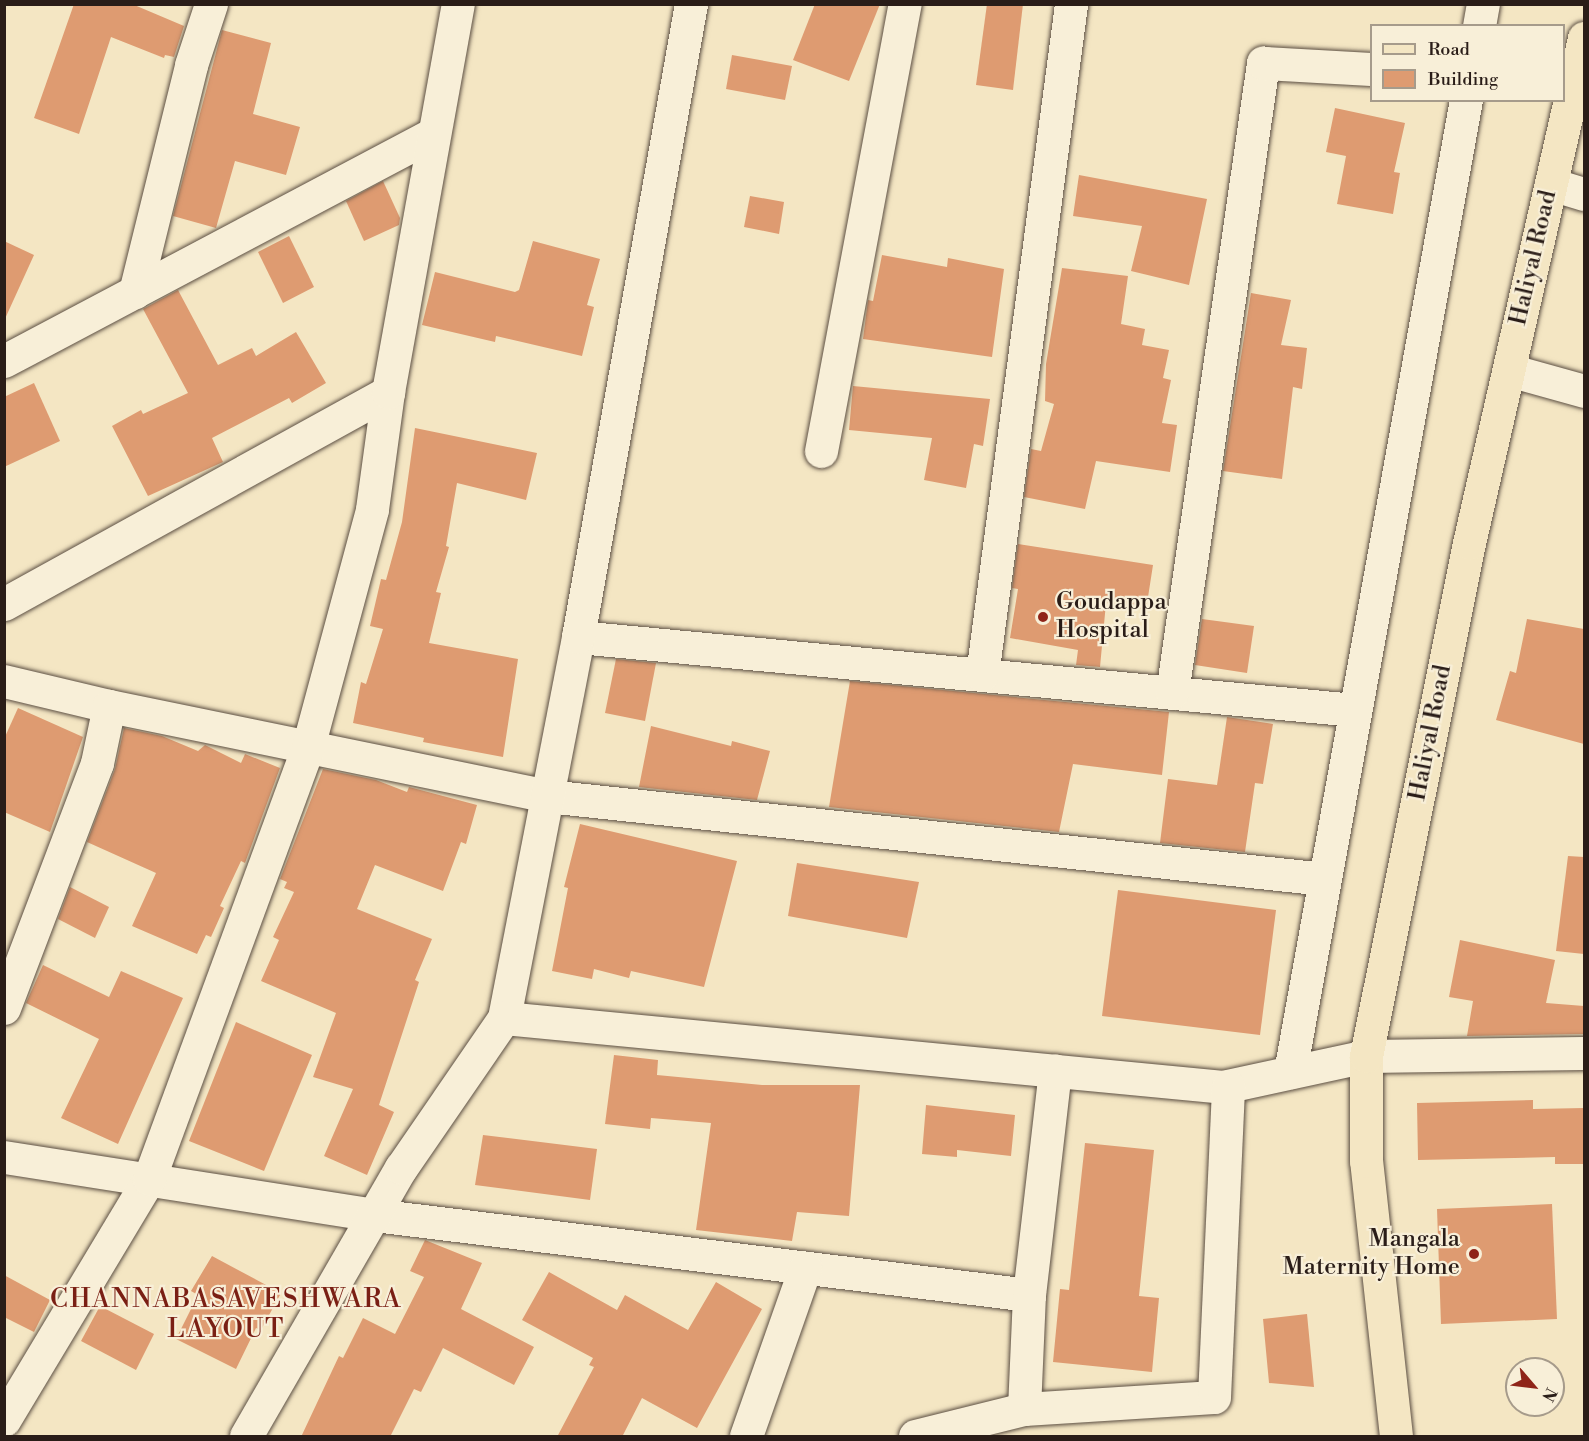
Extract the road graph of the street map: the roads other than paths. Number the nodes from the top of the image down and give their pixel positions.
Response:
1 (211, 4) edge
2 (458, 4) edge
3 (691, 4) edge
4 (906, 4) edge
5 (1071, 4) edge
6 (1483, 4) edge
7 (1479, 24) edge
8 (1584, 38) edge
9 (1370, 69) edge
10 (1466, 102) edge
11 (433, 134) junction
12 (1551, 184) junction
13 (1584, 194) edge
14 (135, 292) junction
15 (4, 361) edge
16 (1509, 370) junction
17 (1584, 391) edge
18 (388, 392) junction
19 (821, 451) dead end
20 (4, 604) edge
21 (578, 636) junction
22 (982, 675) junction
23 (4, 681) edge
24 (1172, 693) junction
25 (109, 706) junction
26 (1355, 711) junction
27 (308, 747) junction
28 (547, 796) junction
29 (1324, 879) junction
30 (4, 1008) edge
31 (504, 1018) junction
32 (1584, 1053) edge
33 (1366, 1056) junction
34 (1055, 1071) junction
35 (1290, 1072) junction
36 (1228, 1086) junction
37 (4, 1157) edge
38 (149, 1179) junction
39 (374, 1215) junction
40 (805, 1268) junction
41 (1029, 1295) junction
42 (1024, 1409) junction
43 (4, 1420) edge
44 (246, 1437) edge
45 (746, 1437) edge
46 (915, 1437) edge
47 (1396, 1437) edge

1 - 14 street
2 - 11 street
3 - 21 street
4 - 19 street
5 - 22 street
6 - 7 street
8 - 12 main road, Haliyal Road
9 - 24 street
10 - 26 street
11 - 14 street
11 - 18 street
12 - 13 street
12 - 16 main road, Haliyal Road
14 - 15 street
16 - 17 street
16 - 33 main road, Haliyal Road
18 - 20 street
18 - 27 street
21 - 22 street
21 - 28 street
22 - 24 street
23 - 25 street
24 - 26 street
25 - 27 street
25 - 30 street
26 - 29 street
27 - 28 street
27 - 38 street
28 - 29 street
28 - 31 street
29 - 35 street
31 - 34 street
31 - 39 street
32 - 33 street
33 - 35 street
33 - 47 main road, Haliyal Road
34 - 36 street
34 - 41 street
35 - 36 street
36 - 42 street
37 - 38 street
38 - 39 street
38 - 43 street
39 - 40 street
39 - 44 street
40 - 41 street
40 - 45 street
41 - 42 street
42 - 46 street

